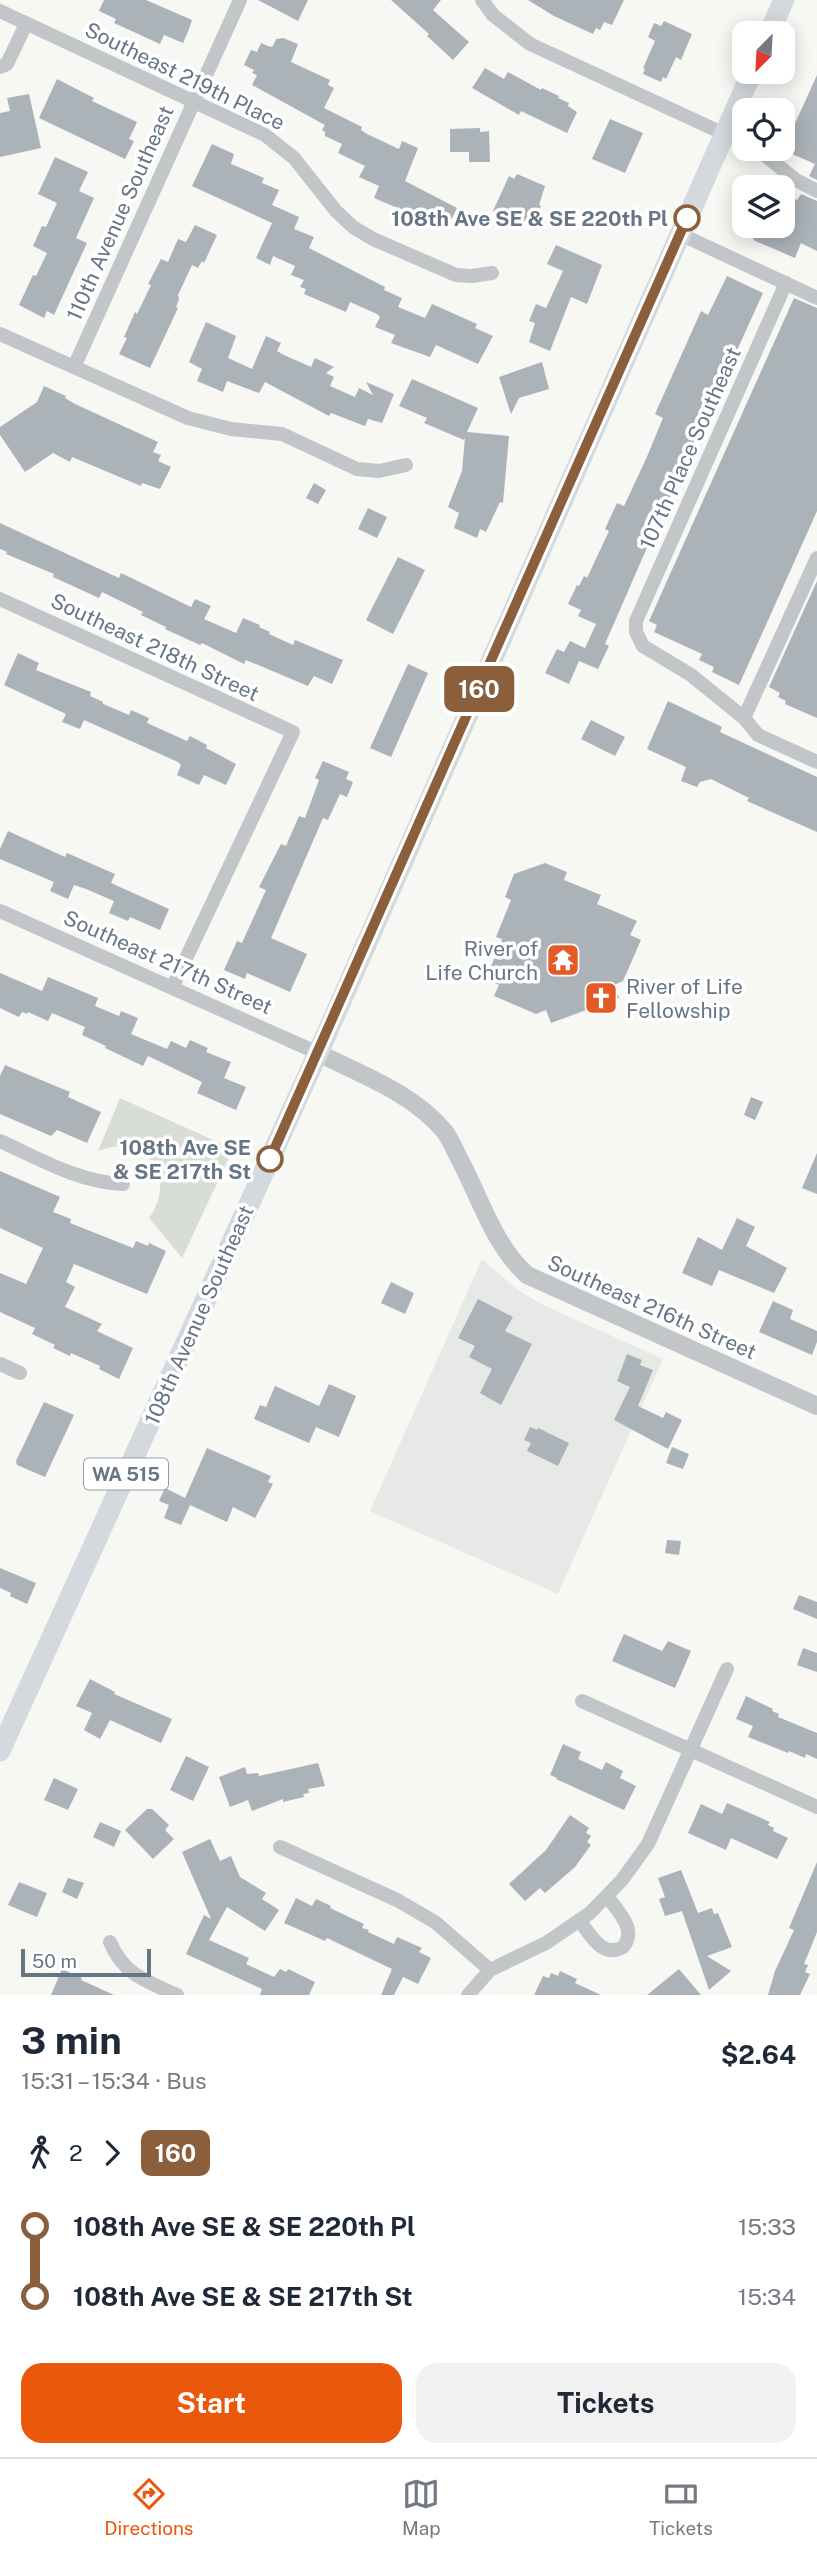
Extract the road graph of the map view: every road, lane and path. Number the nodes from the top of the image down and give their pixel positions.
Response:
1 (240, 0) edge
2 (482, 0) edge
3 (784, 0) edge
4 (0, 11) edge
5 (774, 21) edge
6 (26, 23) junction
7 (0, 67) edge
8 (193, 100) junction
9 (732, 137) edge
10 (732, 142) edge
11 (772, 161) edge
12 (817, 191) edge
13 (680, 234) junction
14 (492, 273) dead end
15 (786, 283) junction
16 (817, 298) edge
17 (0, 334) edge
18 (74, 367) junction
19 (405, 464) dead end
20 (817, 558) edge
21 (0, 599) edge
22 (744, 718) junction
23 (817, 762) edge
24 (0, 911) edge
25 (173, 988) junction
26 (318, 1053) junction
27 (0, 1141) edge
28 (123, 1184) dead end
29 (0, 1364) edge
30 (20, 1373) dead end
31 (817, 1406) edge
32 (727, 1669) dead end
33 (582, 1701) dead end
34 (692, 1749) junction
35 (0, 1751) edge
36 (817, 1807) edge
37 (280, 1847) dead end
38 (607, 1896) junction
39 (579, 1920) junction
40 (110, 1942) dead end
41 (490, 1970) junction
42 (177, 1995) edge
43 (468, 1995) edge

1 - 8 street, 110th Avenue Southeast
2 - 9 street
3 - 5 main road
4 - 6 street, Southeast 219th Place
6 - 7 street
6 - 8 street, Southeast 219th Place
8 - 14 street, Southeast 219th Place
8 - 18 street, 110th Avenue Southeast
10 - 13 main road, 108th Avenue Southeast / WA 515
11 - 12 street
13 - 15 street
13 - 26 main road, 108th Avenue Southeast / WA 515
15 - 16 street
15 - 22 street, 107th Place Southeast
17 - 18 street
18 - 19 street
20 - 22 street
21 - 25 street, Southeast 218th Street
22 - 23 street
24 - 25 street, Southeast 217th Street
25 - 26 street, Southeast 217th Street
26 - 31 street, Southeast 216th Street
26 - 35 main road, 108th Avenue Southeast / WA 515
27 - 28 street
29 - 30 street
32 - 34 street
33 - 34 street
34 - 36 street
34 - 38 street
37 - 41 street
38 - 39 street
38 - 39 street
39 - 41 street
40 - 42 street
41 - 43 street

